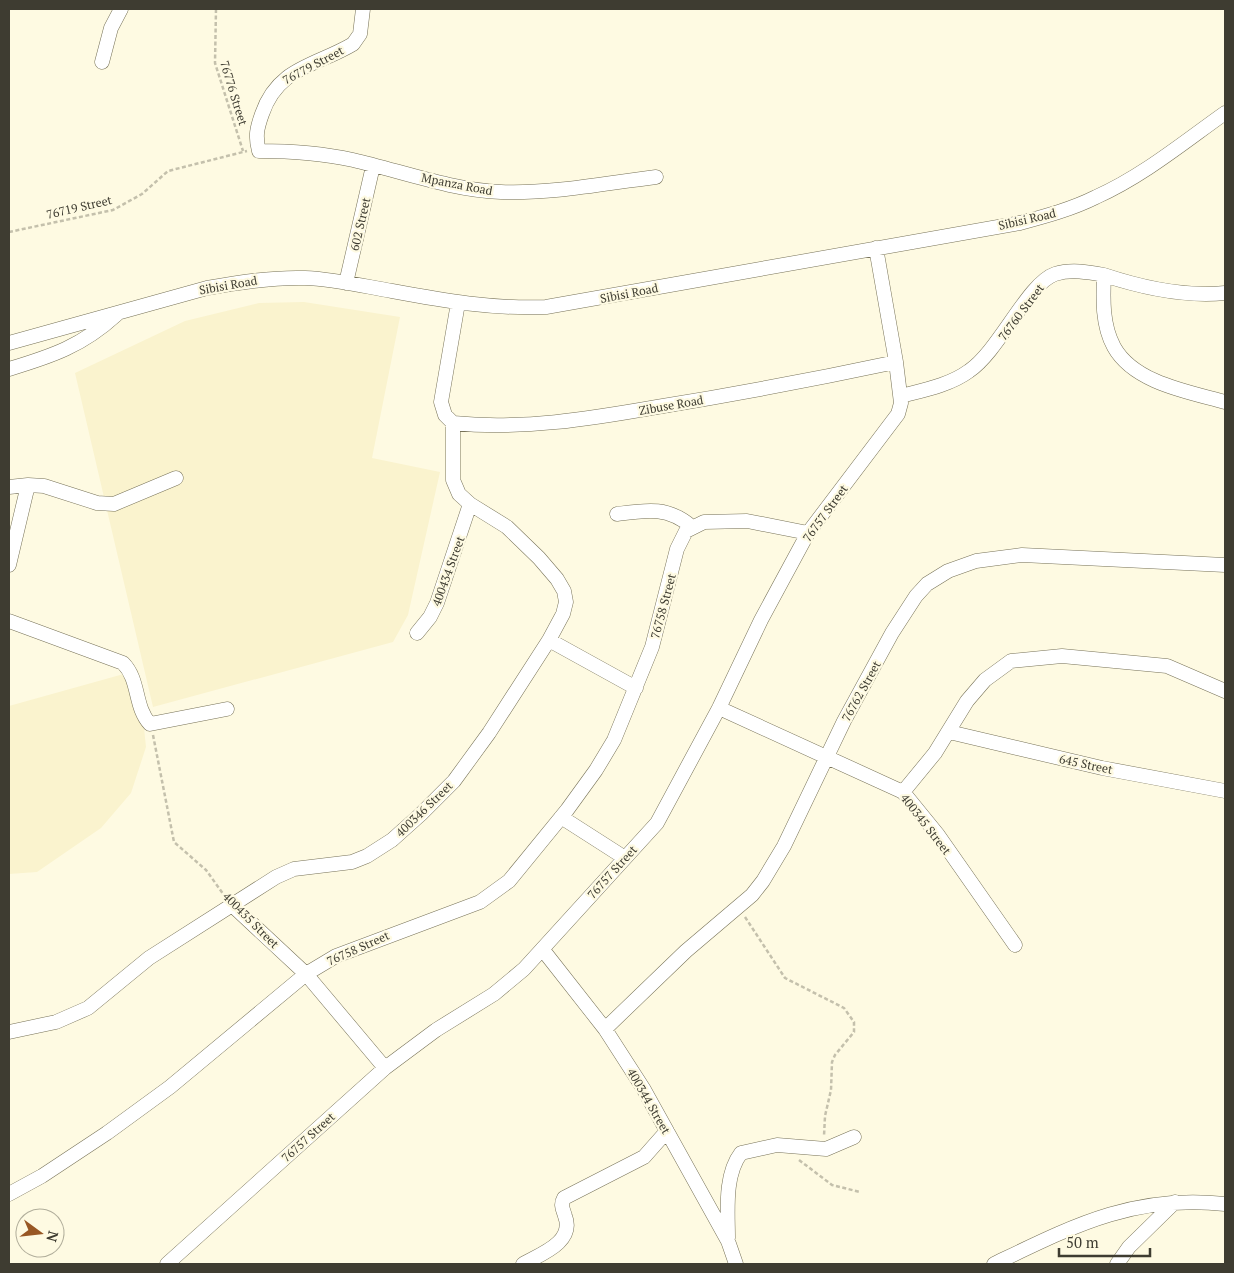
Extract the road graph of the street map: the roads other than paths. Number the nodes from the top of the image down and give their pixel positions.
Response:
1 (121, 9) edge
2 (363, 9) edge
3 (102, 62) dead end
4 (1225, 113) edge
5 (259, 151) joint
6 (373, 166) junction
7 (656, 177) dead end
8 (876, 248) junction
9 (1104, 275) junction
10 (346, 283) junction
11 (1225, 293) edge
12 (458, 303) junction
13 (119, 312) junction
14 (9, 343) edge
15 (896, 362) junction
16 (9, 369) edge
17 (901, 396) junction
18 (1225, 402) edge
19 (453, 423) junction
20 (176, 478) dead end
21 (28, 485) junction
22 (9, 487) edge
23 (470, 504) junction
24 (617, 514) dead end
25 (692, 527) junction
26 (808, 533) junction
27 (9, 565) edge
28 (1225, 565) edge
29 (9, 621) edge
30 (417, 633) dead end
31 (549, 640) junction
32 (636, 688) junction
33 (1225, 692) edge
34 (719, 708) junction
35 (227, 709) dead end
36 (949, 732) junction
37 (826, 757) junction
38 (1225, 790) edge
39 (902, 792) junction
40 (561, 817) junction
41 (625, 858) junction
42 (233, 906) junction
43 (1015, 946) dead end
44 (543, 950) junction
45 (306, 974) junction
46 (605, 1029) junction
47 (9, 1032) edge
48 (385, 1068) junction
49 (667, 1130) junction
50 (854, 1137) dead end
51 (9, 1194) edge
52 (1175, 1202) junction
53 (1225, 1204) edge
54 (728, 1241) junction
55 (167, 1264) edge
56 (523, 1264) edge
57 (736, 1264) edge
58 (994, 1264) edge
59 (1117, 1264) edge

1 - 3 street
2 - 5 street, 76779 Street
4 - 8 street, Sibisi Road
5 - 6 street, Mpanza Road
6 - 7 street, Mpanza Road
6 - 10 street, 602 Street
8 - 12 street, Sibisi Road
8 - 15 street
9 - 11 street, 76760 Street
9 - 17 street, 76760 Street
9 - 18 street
10 - 12 street, Sibisi Road
10 - 13 street, Sibisi Road
12 - 19 street
13 - 14 street, Sibisi Road
13 - 16 street
15 - 17 street, 76757 Street
15 - 19 street, Zibuse Road
17 - 26 street, 76757 Street
19 - 23 street, 400346 Street
20 - 21 street
21 - 22 street
21 - 27 street
23 - 30 street, 400434 Street
23 - 31 street, 400346 Street
24 - 25 street
25 - 26 street
25 - 32 street, 76758 Street
26 - 34 street, 76757 Street
28 - 37 street, 76762 Street
29 - 35 street
31 - 32 street
31 - 42 street, 400346 Street
32 - 40 street, 76758 Street
33 - 36 street
34 - 37 street, 400345 Street
34 - 41 street, 76757 Street
36 - 38 street, 645 Street
36 - 39 street
37 - 39 street, 400345 Street
37 - 46 street, 76762 Street
39 - 43 street, 400345 Street
40 - 41 street
40 - 45 street, 76758 Street
41 - 44 street, 76757 Street
42 - 45 street, 400435 Street
42 - 47 street, 400346 Street
44 - 46 street, 400344 Street
44 - 48 street, 76757 Street
45 - 48 street, 400435 Street
45 - 51 street, 76758 Street
46 - 49 street, 400344 Street
48 - 55 street, 76757 Street
49 - 54 street, 400344 Street
49 - 56 street
50 - 54 street
52 - 53 street
52 - 58 street
52 - 59 street
54 - 57 street, 400344 Street

